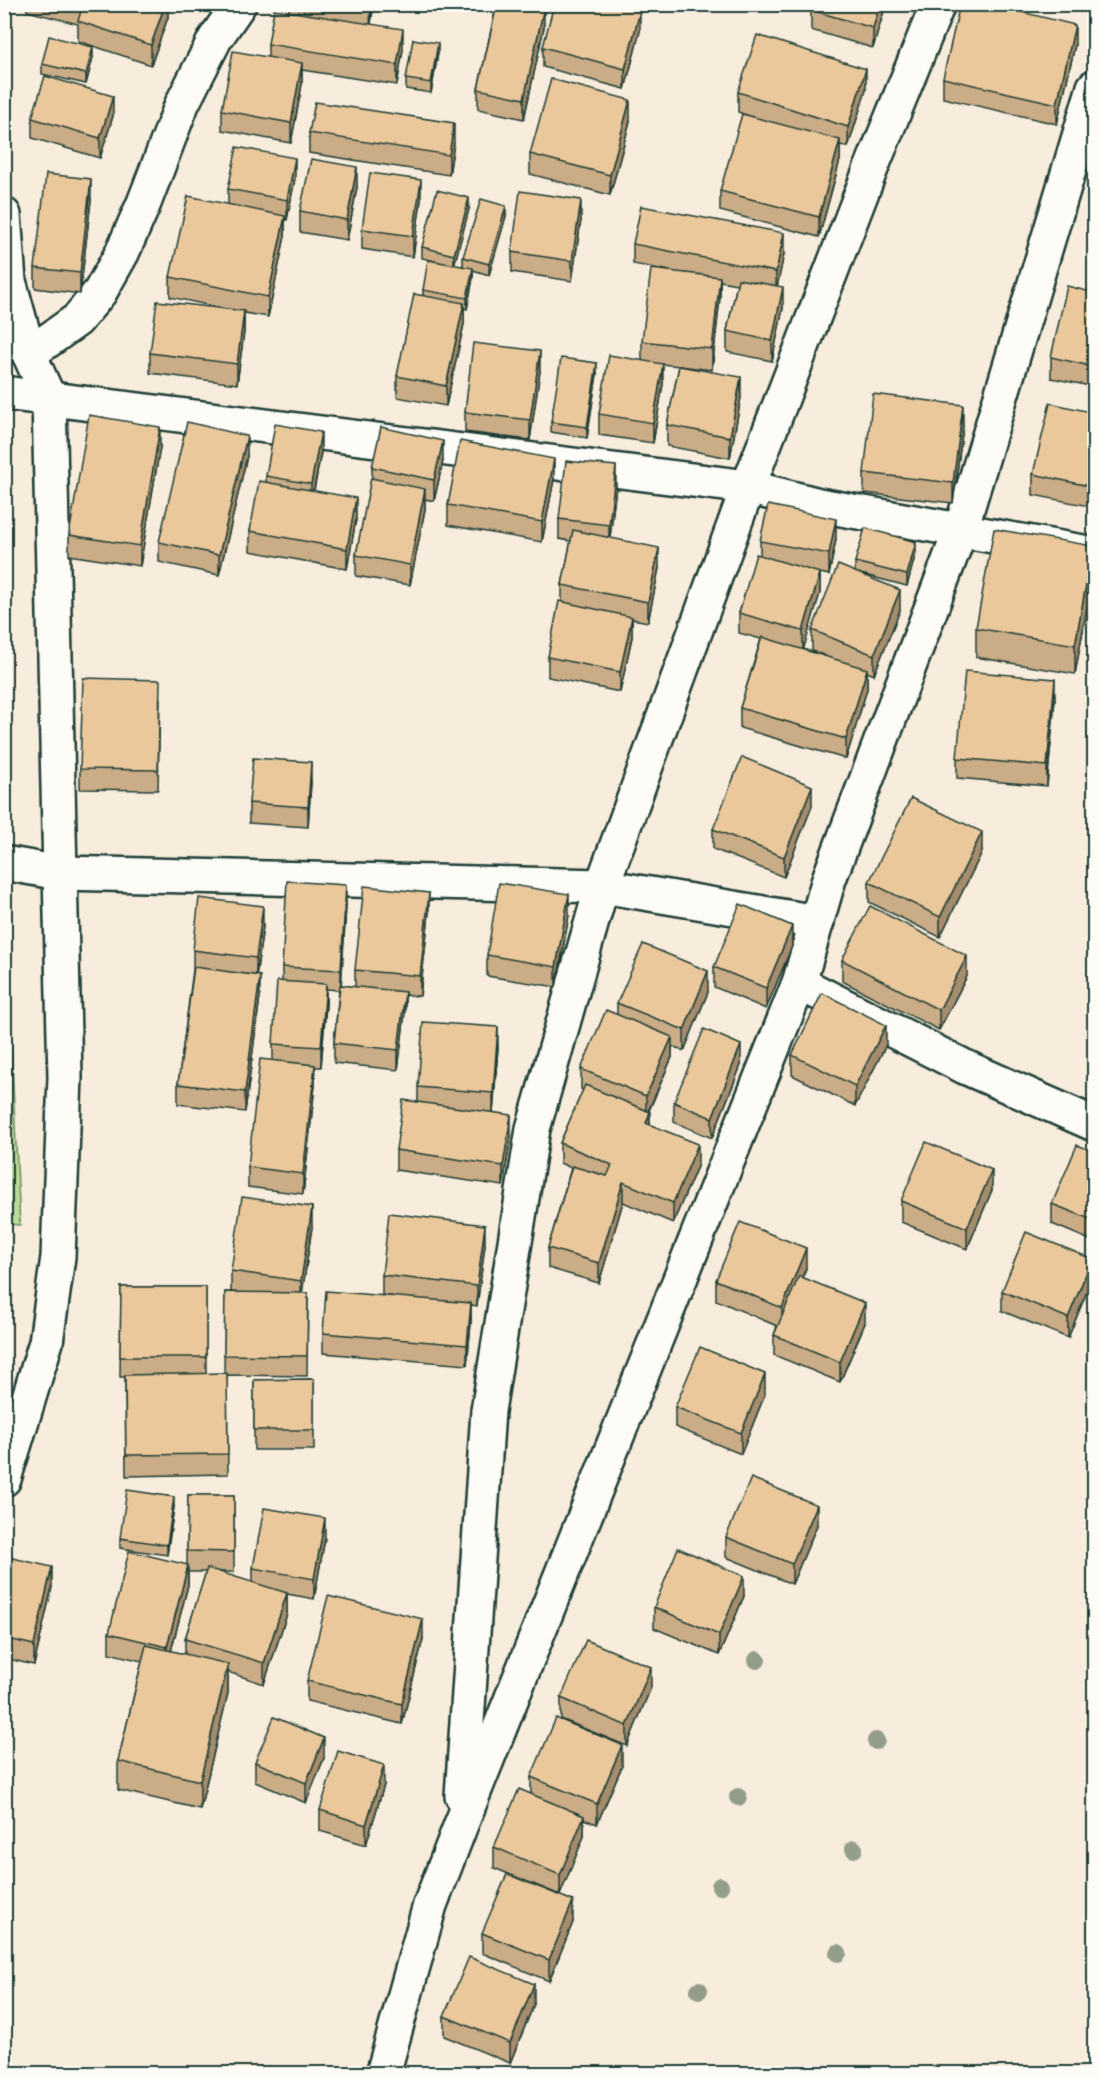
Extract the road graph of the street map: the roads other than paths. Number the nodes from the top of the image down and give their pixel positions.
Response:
1 (239, 4) edge
2 (938, 4) edge
3 (1095, 87) edge
4 (4, 215) edge
5 (29, 354) junction
6 (4, 393) edge
7 (49, 399) junction
8 (748, 487) junction
9 (961, 529) junction
10 (1095, 554) edge
11 (4, 863) edge
12 (60, 873) junction
13 (602, 886) junction
14 (817, 922) junction
15 (799, 983) junction
16 (1095, 1124) edge
17 (4, 1479) edge
18 (460, 1827) junction
19 (383, 2073) edge

1 - 5 street
2 - 8 street
3 - 9 street
4 - 5 street
5 - 7 street
6 - 7 street
7 - 8 street
7 - 12 street
8 - 9 street
8 - 13 street
9 - 10 street
9 - 14 street
11 - 12 street
12 - 13 street
12 - 17 street
13 - 14 street
13 - 18 street
14 - 15 street
15 - 16 street
15 - 18 street
18 - 19 street

